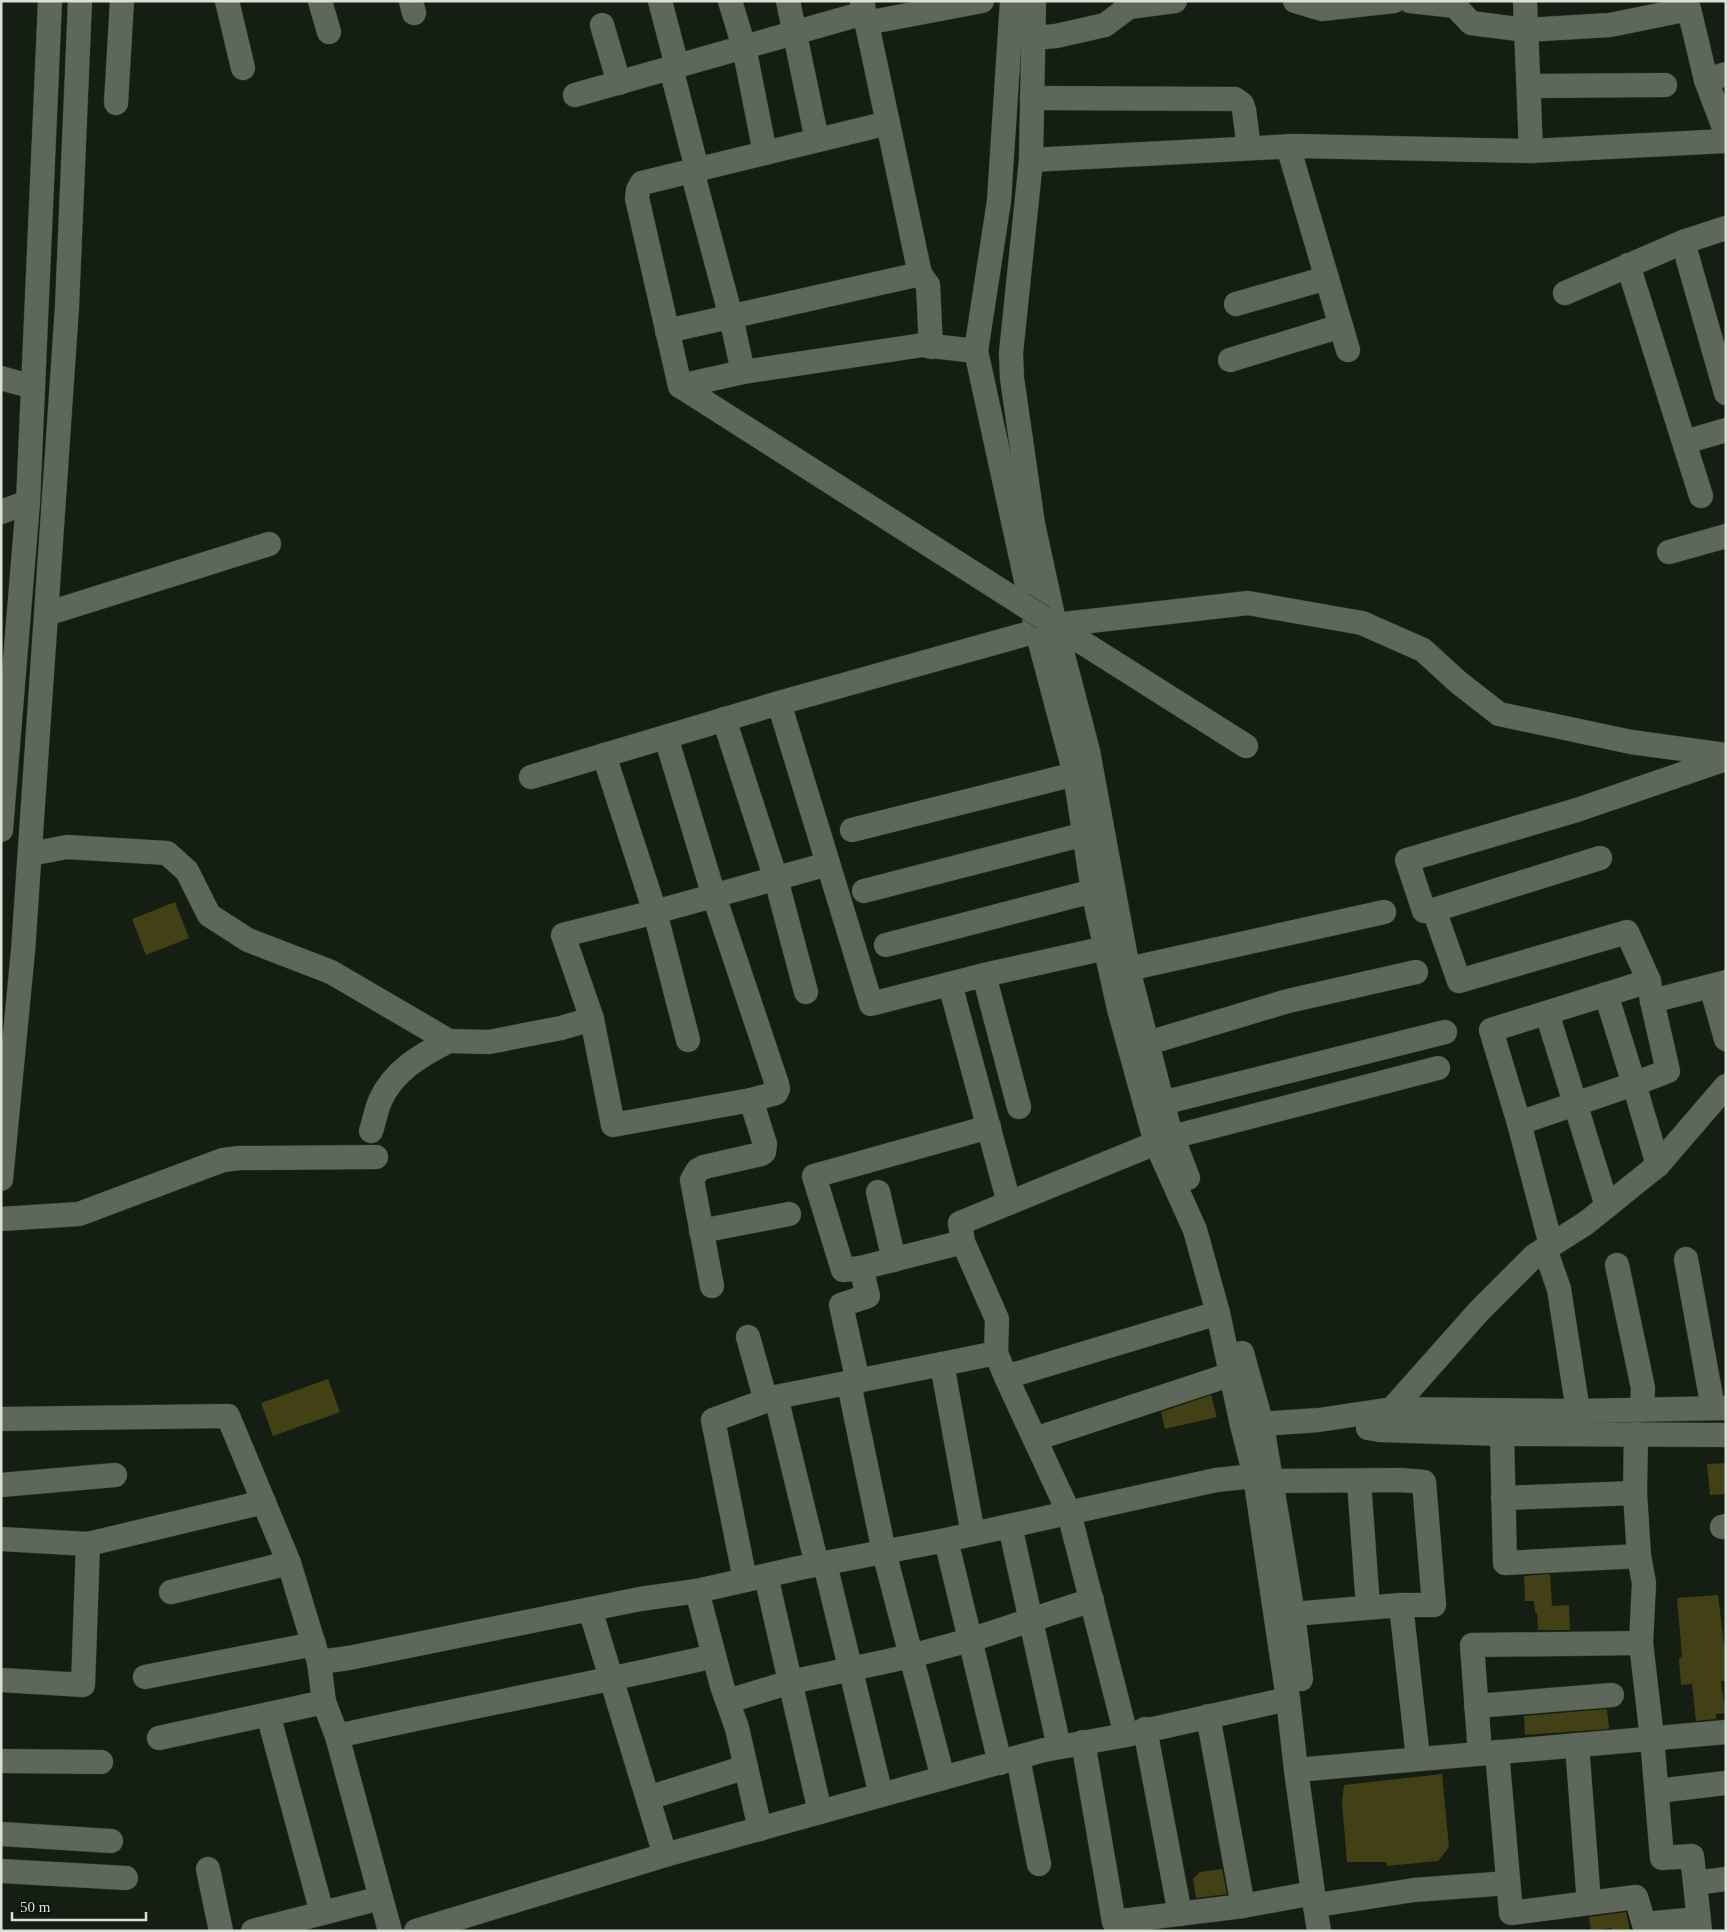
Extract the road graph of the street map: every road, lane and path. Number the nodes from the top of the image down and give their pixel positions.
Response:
1 (50, 1) edge
2 (80, 1) edge
3 (122, 1) edge
4 (227, 1) edge
5 (320, 1) edge
6 (660, 1) edge
7 (730, 1) edge
8 (788, 1) edge
9 (982, 1) edge
10 (1012, 1) edge
11 (1034, 1) edge
12 (1175, 1) edge
13 (1295, 1) edge
14 (1394, 1) edge
15 (1410, 1) edge
16 (1525, 1) edge
17 (937, 5) edge
18 (1688, 5) edge
19 (864, 12) edge
20 (602, 25) dead end
21 (1526, 30) junction
22 (329, 32) dead end
23 (796, 33) junction
24 (1034, 38) junction
25 (744, 47) junction
26 (674, 67) junction
27 (243, 68) dead end
28 (1716, 77) edge
29 (618, 83) junction
30 (1665, 85) dead end
31 (1529, 86) junction
32 (575, 95) dead end
33 (1032, 98) junction
34 (116, 103) dead end
35 (888, 123) junction
36 (1726, 134) edge
37 (817, 140) junction
38 (1726, 141) edge
39 (1288, 146) junction
40 (1249, 148) junction
41 (1531, 151) junction
42 (765, 153) junction
43 (1031, 160) junction
44 (694, 170) junction
45 (1726, 228) edge
46 (1683, 242) junction
47 (1628, 265) junction
48 (920, 274) junction
49 (1327, 278) junction
50 (1565, 293) dead end
51 (1236, 304) dead end
52 (731, 316) junction
53 (1341, 326) junction
54 (667, 331) junction
55 (931, 347) junction
56 (1348, 350) dead end
57 (976, 351) junction
58 (1230, 360) dead end
59 (743, 372) junction
60 (1, 378) edge
61 (680, 386) junction
62 (33, 387) junction
63 (1726, 393) edge
64 (1726, 430) edge
65 (1685, 442) junction
66 (1701, 496) dead end
67 (28, 502) junction
68 (1, 512) edge
69 (1726, 536) edge
70 (269, 544) dead end
71 (1669, 552) dead end
72 (46, 614) junction
73 (1045, 625) junction
74 (779, 703) junction
75 (724, 719) junction
76 (666, 737) junction
77 (1246, 746) dead end
78 (1726, 754) edge
79 (604, 755) junction
80 (1726, 760) edge
81 (1075, 774) junction
82 (531, 777) dead end
83 (1, 830) edge
84 (852, 830) dead end
85 (1086, 834) junction
86 (30, 854) junction
87 (1600, 858) dead end
88 (828, 864) junction
89 (776, 879) junction
90 (864, 890) dead end
91 (1093, 891) junction
92 (714, 896) junction
93 (1434, 910) junction
94 (655, 912) junction
95 (1384, 912) dead end
96 (886, 945) dead end
97 (1106, 948) junction
98 (1128, 969) junction
99 (1416, 972) dead end
100 (984, 975) junction
101 (950, 984) junction
102 (1718, 984) edge
103 (1651, 991) junction
104 (806, 992) dead end
105 (1606, 994) junction
106 (1547, 1013) junction
107 (592, 1019) junction
108 (1445, 1032) dead end
109 (1726, 1039) edge
110 (688, 1040) dead end
111 (449, 1041) junction
112 (1148, 1043) junction
113 (1438, 1068) dead end
114 (1634, 1084) junction
115 (1726, 1086) edge
116 (751, 1100) junction
117 (1162, 1103) junction
118 (1575, 1104) junction
119 (1018, 1107) dead end
120 (1519, 1123) junction
121 (989, 1126) junction
122 (371, 1131) dead end
123 (1164, 1140) junction
124 (376, 1157) dead end
125 (1658, 1165) junction
126 (1, 1179) edge
127 (878, 1192) dead end
128 (1009, 1203) junction
129 (1607, 1206) junction
130 (789, 1214) dead end
131 (1, 1219) edge
132 (701, 1231) junction
133 (963, 1242) junction
134 (1548, 1247) junction
135 (1686, 1259) dead end
136 (894, 1260) junction
137 (1617, 1265) dead end
138 (861, 1268) junction
139 (712, 1286) dead end
140 (1218, 1313) junction
141 (748, 1337) dead end
142 (996, 1353) junction
143 (942, 1364) junction
144 (1232, 1374) junction
145 (1006, 1376) junction
146 (853, 1383) junction
147 (771, 1399) junction
148 (1719, 1408) edge
149 (1392, 1409) junction
150 (1642, 1410) junction
151 (1578, 1411) junction
152 (1, 1419) edge
153 (1319, 1420) junction
154 (1252, 1425) junction
155 (1380, 1430) junction
156 (1502, 1434) junction
157 (1636, 1434) junction
158 (1726, 1435) edge
159 (1035, 1439) junction
160 (114, 1475) dead end
161 (1264, 1478) junction
162 (1359, 1480) junction
163 (1, 1486) edge
164 (1635, 1493) junction
165 (1503, 1498) junction
166 (264, 1502) junction
167 (1069, 1513) junction
168 (1010, 1526) junction
169 (974, 1534) junction
170 (1, 1539) edge
171 (946, 1540) junction
172 (88, 1544) junction
173 (884, 1552) junction
174 (1639, 1556) junction
175 (289, 1563) junction
176 (821, 1564) junction
177 (756, 1578) junction
178 (697, 1591) junction
179 (171, 1592) dead end
180 (1092, 1600) junction
181 (1401, 1605) junction
182 (1368, 1607) junction
183 (590, 1609) junction
184 (1293, 1614) junction
185 (1031, 1620) junction
186 (970, 1640) junction
187 (1640, 1643) junction
188 (316, 1652) junction
189 (714, 1656) junction
190 (911, 1656) junction
191 (851, 1671) junction
192 (145, 1677) dead end
193 (1, 1680) edge
194 (612, 1680) junction
195 (790, 1682) junction
196 (1612, 1696) dead end
197 (1288, 1699) junction
198 (728, 1701) junction
199 (324, 1702) junction
200 (1476, 1706) junction
201 (268, 1714) junction
202 (1208, 1716) junction
203 (1136, 1732) junction
204 (1726, 1732) edge
205 (337, 1736) junction
206 (159, 1738) dead end
207 (1652, 1738) junction
208 (1083, 1742) junction
209 (1577, 1745) junction
210 (1059, 1747) junction
211 (1488, 1752) junction
212 (1418, 1758) junction
213 (1009, 1760) junction
214 (1, 1761) edge
215 (101, 1762) dead end
216 (746, 1767) junction
217 (1304, 1769) junction
218 (943, 1778) junction
219 (1726, 1783) edge
220 (1657, 1791) junction
221 (881, 1795) junction
222 (648, 1798) junction
223 (820, 1812) junction
224 (760, 1828) junction
225 (1, 1834) edge
226 (111, 1841) dead end
227 (665, 1855) junction
228 (1039, 1864) dead end
229 (208, 1869) dead end
230 (1, 1871) edge
231 (126, 1878) dead end
232 (1726, 1879) edge
233 (1508, 1882) junction
234 (1695, 1883) junction
235 (381, 1898) junction
236 (1321, 1898) junction
237 (1589, 1903) junction
238 (1243, 1906) junction
239 (322, 1913) junction
240 (1180, 1914) junction
241 (1699, 1925) edge
242 (1115, 1926) edge
243 (221, 1931) edge
244 (253, 1931) edge
245 (390, 1931) edge
246 (416, 1931) edge
247 (1320, 1931) edge
248 (1335, 1931) edge

1 - 62 street
2 - 72 street
3 - 34 street
4 - 27 street
5 - 22 street
6 - 26 street
7 - 25 street
8 - 23 street
9 - 17 street
10 - 57 street
11 - 24 street
12 - 24 street
13 - 14 street
15 - 21 street
16 - 21 street
17 - 19 street
18 - 21 street
18 - 28 street
19 - 23 street
19 - 35 street
20 - 29 street
21 - 31 street
23 - 25 street
23 - 37 street
24 - 33 street
25 - 26 street
25 - 42 street
26 - 29 street
26 - 44 street
28 - 36 street
29 - 32 street
30 - 31 street
31 - 41 street
33 - 40 street
33 - 43 street
35 - 37 street
35 - 48 street
37 - 42 street
38 - 41 street
39 - 40 street
39 - 41 street
39 - 49 street
40 - 43 street
42 - 44 street
43 - 73 street
44 - 52 street
44 - 54 street
45 - 46 street
46 - 47 street
46 - 63 street
47 - 50 street
47 - 65 street
48 - 52 street
48 - 55 street
49 - 51 street
49 - 53 street
52 - 54 street
52 - 59 street
53 - 56 street
53 - 58 street
54 - 61 street
55 - 57 street
55 - 59 street
57 - 73 street
59 - 61 street
60 - 62 street
61 - 73 street, bridge
62 - 67 street
64 - 65 street
65 - 66 street
67 - 68 street
67 - 83 street
69 - 71 street
70 - 72 street
72 - 86 street
73 - 74 street
73 - 77 street
73 - 78 street
73 - 81 street
73 - 98 street
74 - 75 street
74 - 88 street
75 - 76 street
75 - 89 street
76 - 79 street
76 - 92 street
79 - 82 street
79 - 94 street
80 - 93 street
81 - 84 street
81 - 85 street
85 - 90 street
85 - 91 street
86 - 111 street
86 - 126 street
87 - 93 street
88 - 89 street
88 - 101 street
89 - 92 street
89 - 104 street
91 - 96 street
91 - 97 street
92 - 94 street
92 - 116 street
93 - 103 street
94 - 107 street
94 - 110 street
95 - 98 street
97 - 100 street
97 - 123 street
98 - 112 street
99 - 112 street
100 - 101 street
100 - 119 street
101 - 121 street
102 - 103 street
102 - 109 street
103 - 105 street
103 - 114 street
105 - 106 street
105 - 114 street
106 - 118 street
106 - 120 street
107 - 111 street
107 - 116 street
108 - 117 street
111 - 122 street
112 - 117 street
113 - 123 street
114 - 118 street
114 - 125 street
115 - 125 street
116 - 132 street
117 - 123 street
118 - 120 street
118 - 129 street
120 - 134 street
121 - 128 street
121 - 138 street
123 - 128 street
123 - 140 street
123 - 154 street
124 - 131 street
125 - 129 street
127 - 136 street
128 - 133 street
129 - 134 street
130 - 132 street
132 - 139 street
133 - 136 street
133 - 142 street
134 - 149 street
134 - 151 street
135 - 148 street
136 - 138 street
137 - 150 street
138 - 146 street
140 - 144 street
140 - 145 street
141 - 147 street
142 - 143 street
142 - 145 street
143 - 146 street
143 - 169 street
144 - 154 street
144 - 159 street
145 - 159 street
146 - 147 street
146 - 173 street
147 - 176 street
147 - 177 street
148 - 150 street
149 - 151 street
149 - 153 street
149 - 155 street
150 - 151 street
152 - 166 street
153 - 154 street
153 - 155 street
154 - 161 street
155 - 156 street
156 - 157 street
156 - 165 street
157 - 158 street
157 - 164 street
159 - 167 street
160 - 163 street
161 - 162 street
161 - 167 street
161 - 184 street
161 - 197 street
162 - 181 street
162 - 182 street
164 - 165 street
164 - 174 street
165 - 174 street
166 - 172 street
166 - 175 street
167 - 168 street
167 - 180 street
168 - 169 street
168 - 185 street
169 - 171 street
170 - 172 street
171 - 173 street
171 - 186 street
172 - 193 street
173 - 176 street
173 - 190 street
174 - 187 street
175 - 179 street
175 - 188 street
176 - 177 street
176 - 191 street
177 - 178 street
177 - 195 street
178 - 183 street
178 - 189 street
180 - 185 street
180 - 203 street
181 - 182 street
181 - 212 street
182 - 184 street
183 - 188 street
183 - 194 street
184 - 217 street
185 - 186 street
185 - 210 street
186 - 190 street
186 - 213 street
187 - 200 street
187 - 207 street
188 - 192 street
188 - 199 street
189 - 194 street
189 - 198 street
190 - 191 street
190 - 218 street
191 - 195 street
191 - 221 street
194 - 205 street
194 - 222 street
195 - 198 street
195 - 223 street
196 - 200 street
197 - 202 street
197 - 217 street
198 - 216 street
199 - 201 street
199 - 205 street
200 - 211 street
201 - 206 street
201 - 239 street
202 - 203 street
202 - 238 street
203 - 208 street
203 - 240 street
204 - 207 street
205 - 235 street
207 - 209 street
207 - 220 street
208 - 210 street
208 - 242 street
209 - 211 street
209 - 237 street
210 - 213 street
211 - 212 street
211 - 233 street
212 - 217 street
213 - 218 street
213 - 228 street
214 - 215 street
216 - 222 street
216 - 224 street
217 - 236 street
218 - 221 street
219 - 220 street
220 - 234 street
221 - 223 street
222 - 227 street
223 - 224 street
224 - 227 street
225 - 226 street
227 - 246 street
229 - 243 street
230 - 231 street
232 - 234 street
233 - 236 street
233 - 237 street
234 - 241 street
235 - 239 street
235 - 245 street
236 - 238 street
236 - 247 street
236 - 248 street
237 - 241 street
238 - 240 street
239 - 244 street
240 - 242 street

